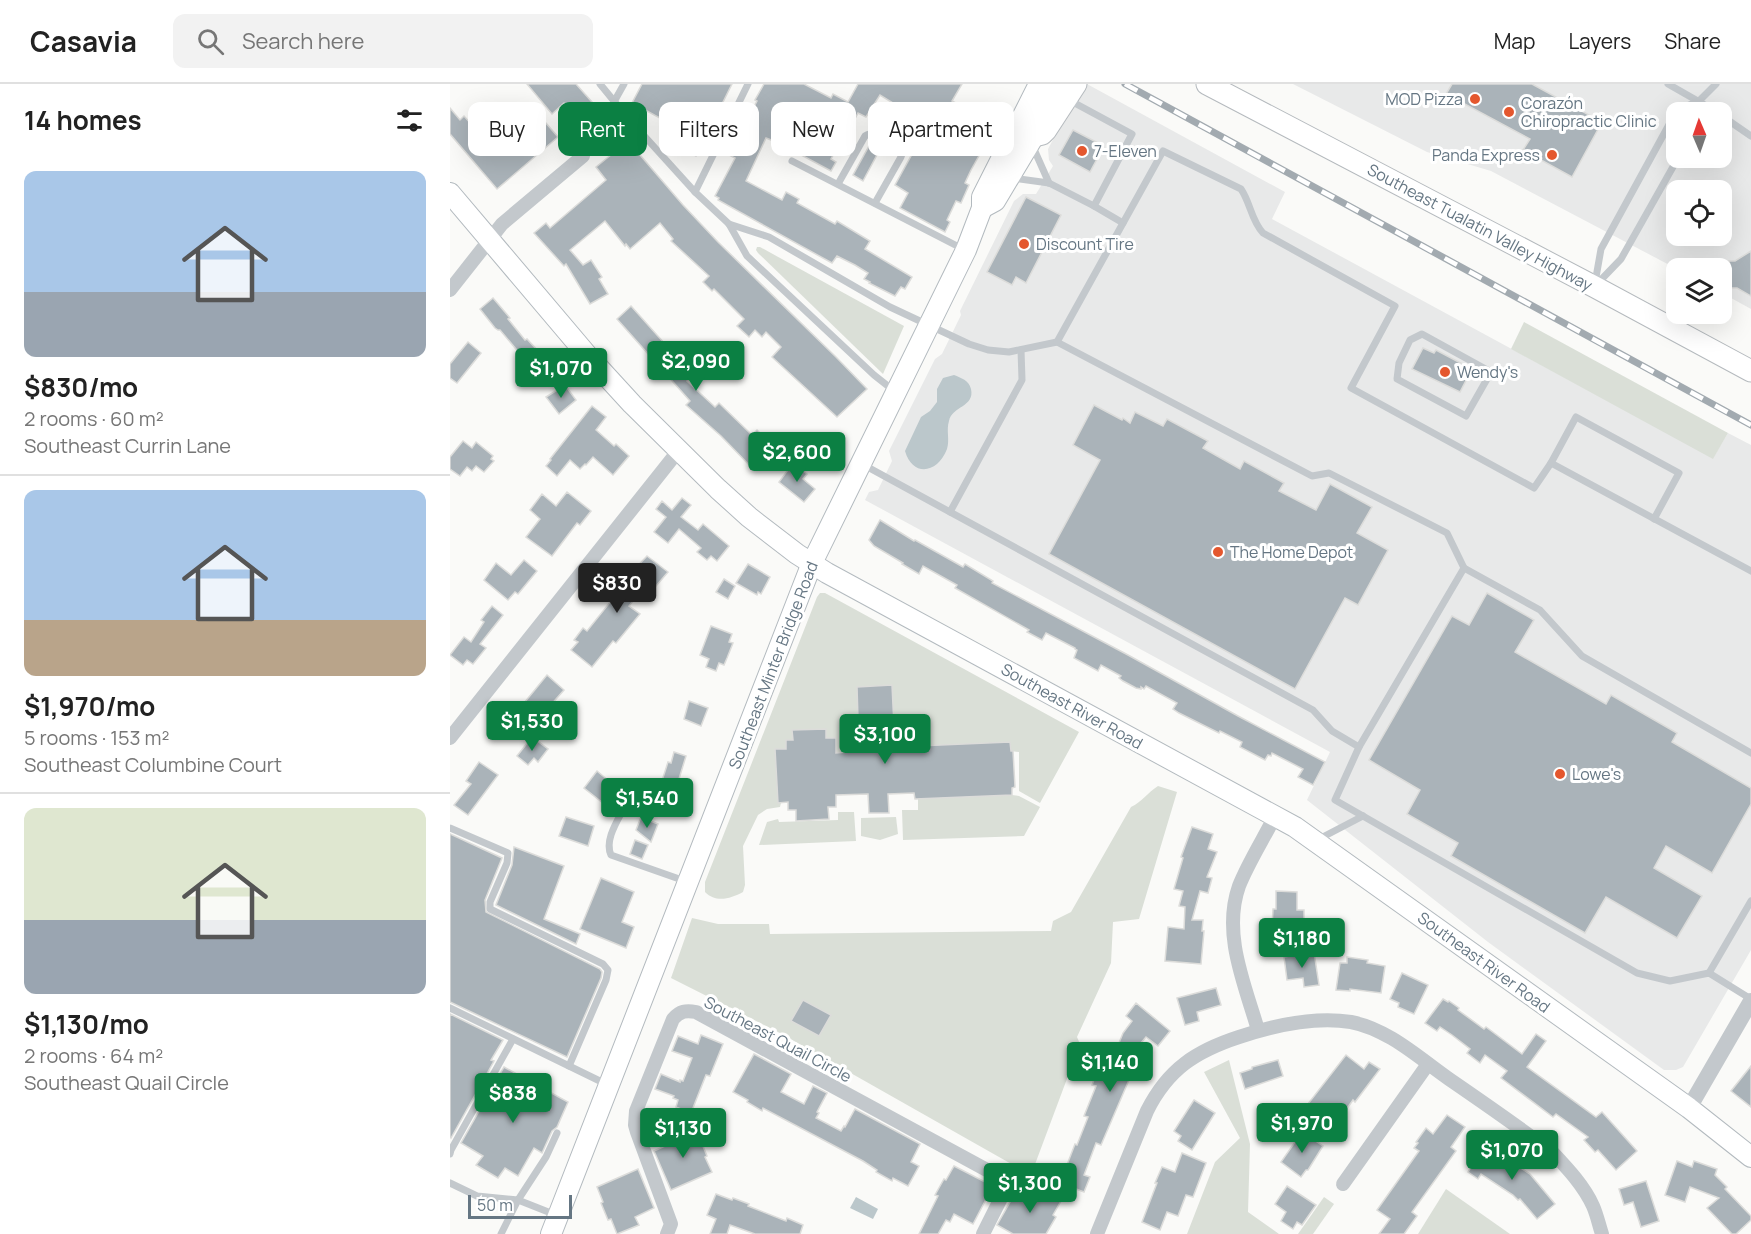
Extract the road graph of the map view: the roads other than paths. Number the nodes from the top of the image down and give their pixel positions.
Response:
1 (600, 84) edge
2 (624, 84) edge
3 (748, 84) edge
4 (1039, 84) edge
5 (1207, 84) edge
6 (1668, 84) edge
7 (1716, 84) edge
8 (1066, 89) edge
9 (615, 100) joint
10 (1699, 101) junction
11 (1732, 123) edge
12 (1751, 136) edge
13 (647, 139) edge
14 (1032, 139) junction
15 (583, 156) edge
16 (792, 161) dead end
17 (1672, 168) edge
18 (1009, 178) junction
19 (1049, 183) junction
20 (838, 184) junction
21 (695, 192) junction
22 (450, 193) edge
23 (875, 203) junction
24 (1094, 206) junction
25 (982, 208) junction
26 (1123, 223) junction
27 (729, 224) junction
28 (490, 240) junction
29 (966, 250) junction
30 (1594, 287) junction
31 (450, 290) edge
32 (928, 325) junction
33 (1057, 342) junction
34 (1021, 350) junction
35 (1491, 372) joint
36 (1751, 372) edge
37 (896, 392) junction
38 (679, 450) junction
39 (860, 463) junction
40 (1551, 464) junction
41 (950, 512) junction
42 (1654, 519) junction
43 (812, 563) junction
44 (1464, 568) junction
45 (1751, 572) edge
46 (450, 738) edge
47 (1359, 747) junction
48 (1751, 753) edge
49 (625, 806) dead end
50 (1275, 816) junction
51 (1363, 816) junction
52 (450, 828) edge
53 (1315, 841) junction
54 (688, 882) junction
55 (1751, 901) edge
56 (1709, 973) junction
57 (1751, 1000) edge
58 (450, 1008) edge
59 (1258, 1030) junction
60 (513, 1039) junction
61 (1428, 1064) junction
62 (569, 1066) junction
63 (609, 1085) junction
64 (1689, 1108) junction
65 (557, 1133) dead end
66 (450, 1154) edge
67 (1751, 1157) edge
68 (450, 1183) edge
69 (1343, 1184) dead end
70 (518, 1200) junction
71 (555, 1225) edge
72 (672, 1231) edge
73 (501, 1234) edge
74 (983, 1234) edge
75 (1097, 1234) edge
76 (1602, 1234) edge

1 - 9 lane
2 - 9 lane
3 - 21 lane
4 - 25 main road, Southeast Minter Bridge Road
5 - 30 main road, Southeast Tualatin Valley Highway
6 - 10 lane
7 - 10 lane
8 - 14 main road
8 - 24 lane
10 - 30 lane
11 - 12 lane
13 - 21 lane
14 - 18 main road, Southeast Minter Bridge Road
14 - 19 lane
15 - 28 street
16 - 20 lane
17 - 30 lane
18 - 19 lane
18 - 25 main road, Southeast Minter Bridge Road
19 - 24 lane
20 - 23 lane
20 - 23 lane
21 - 27 lane
22 - 28 main road, Southeast River Road
23 - 29 lane
24 - 26 lane
25 - 29 main road, Southeast Minter Bridge Road
26 - 33 lane
26 - 40 lane
27 - 32 lane
27 - 37 lane
28 - 31 street
28 - 38 main road, Southeast River Road
29 - 32 main road, Southeast Minter Bridge Road
30 - 36 main road, Southeast Tualatin Valley Highway
32 - 34 lane
32 - 37 main road, Southeast Minter Bridge Road
33 - 34 lane
33 - 44 lane
34 - 41 lane
35 - 35 lane
37 - 39 main road, Southeast Minter Bridge Road
38 - 43 main road, Southeast River Road
38 - 46 street
39 - 41 lane
39 - 43 main road, Southeast Minter Bridge Road
40 - 42 lane
40 - 42 lane
41 - 47 lane
42 - 45 lane
43 - 50 main road, Southeast River Road
43 - 54 main road, Southeast Minter Bridge Road
44 - 47 lane
44 - 48 lane
47 - 51 lane
49 - 54 lane
50 - 53 main road, Southeast River Road
50 - 59 street
51 - 53 lane
51 - 56 lane
52 - 62 lane
53 - 64 main road, Southeast River Road
54 - 63 main road, Southeast Minter Bridge Road
55 - 56 lane
56 - 57 lane
57 - 64 street
58 - 60 lane
59 - 61 street
59 - 75 street
60 - 62 lane
60 - 66 lane
61 - 69 street
61 - 76 street
62 - 63 lane
63 - 71 main road, Southeast Minter Bridge Road
64 - 67 main road, Southeast River Road
65 - 70 lane
68 - 70 lane
70 - 71 lane
70 - 73 lane
72 - 74 street, Southeast Quail Circle

